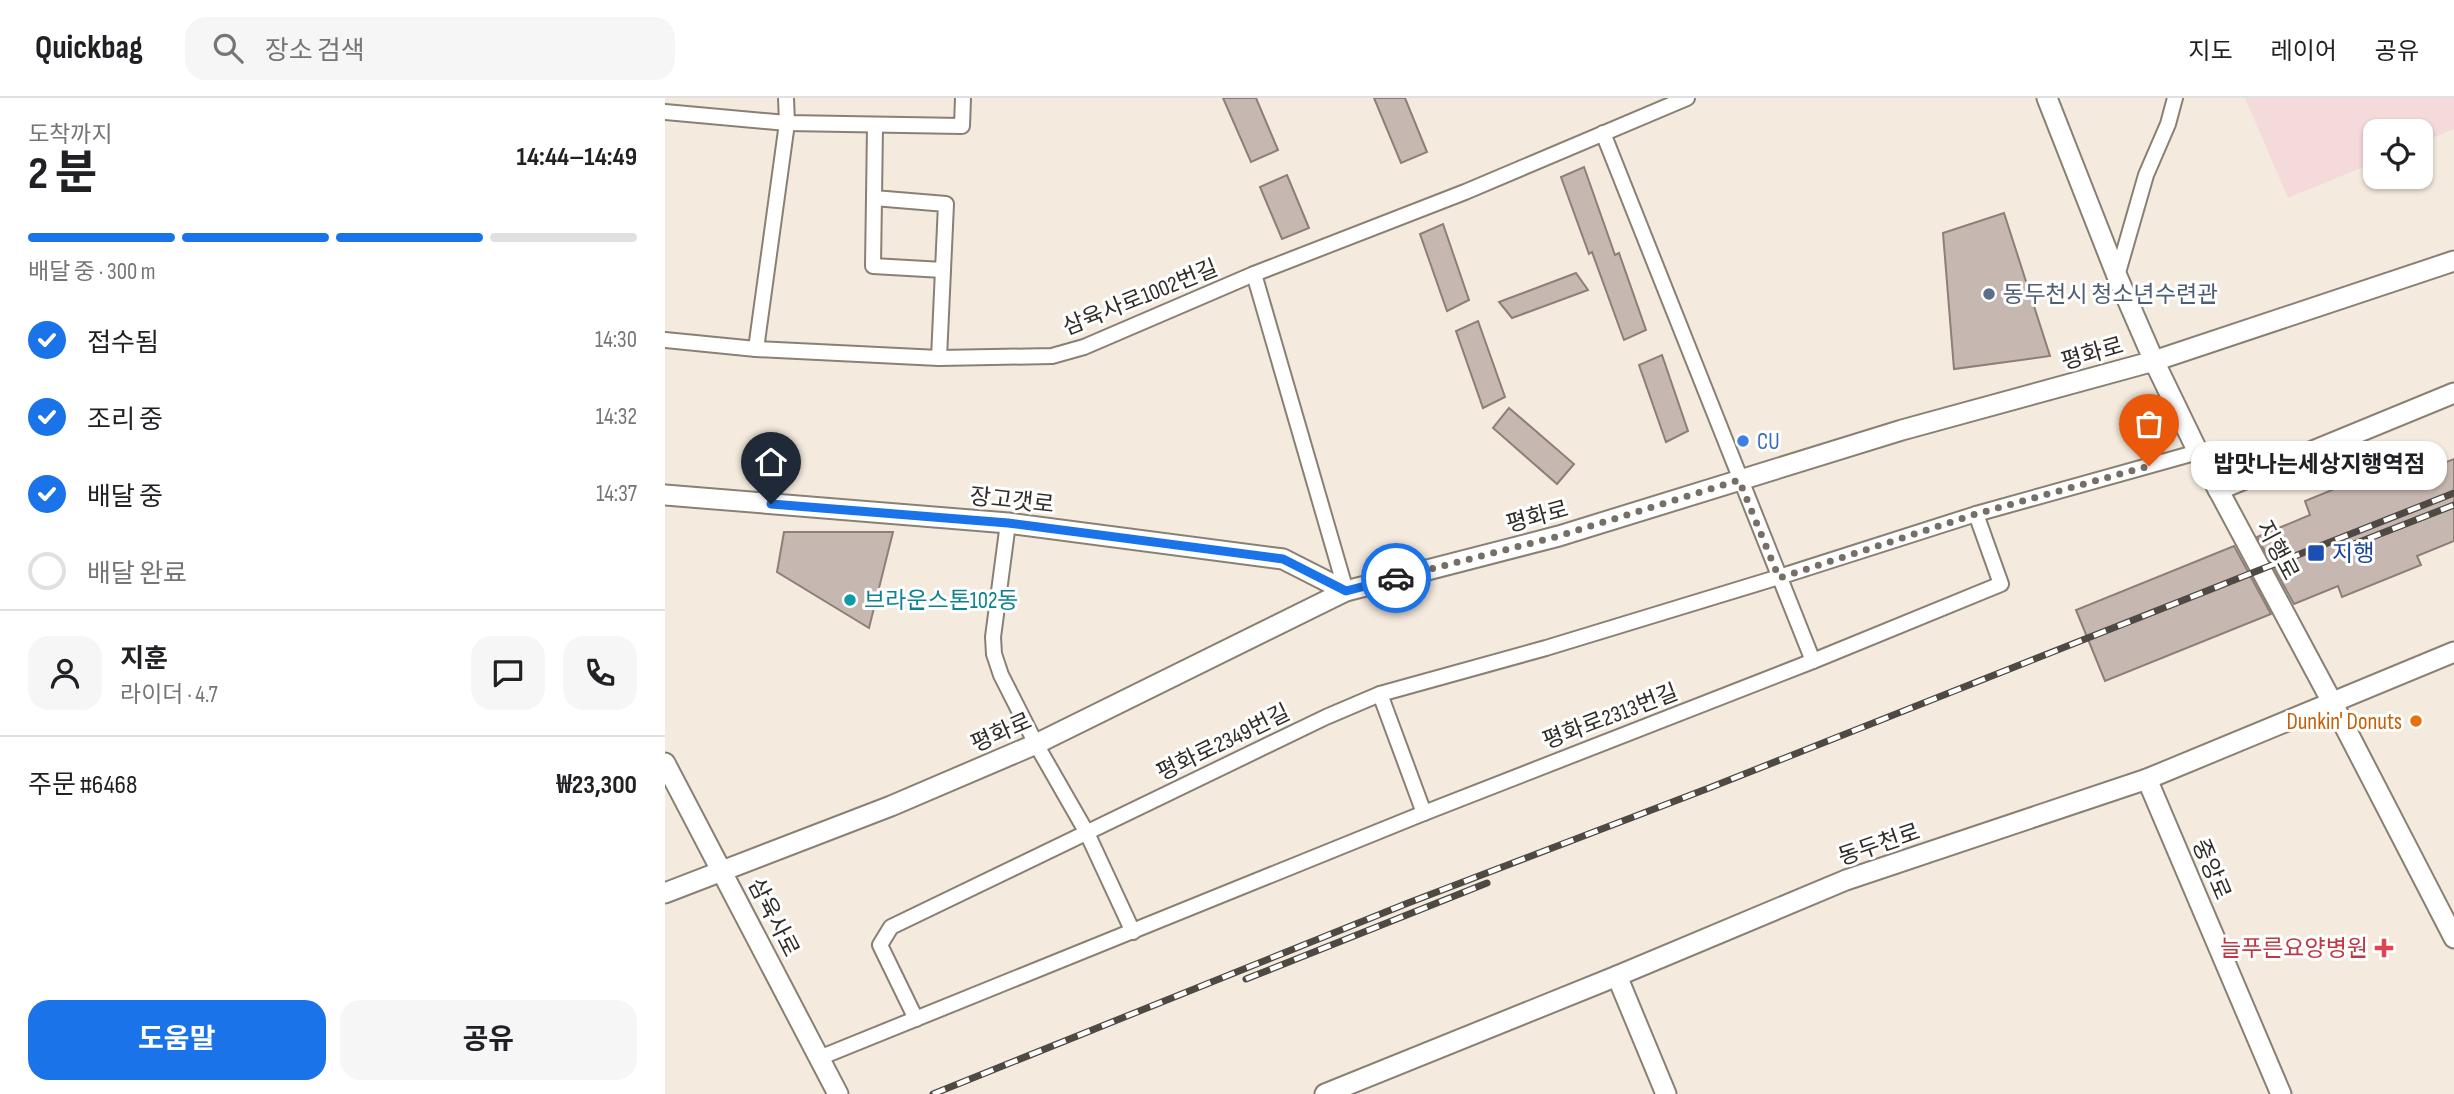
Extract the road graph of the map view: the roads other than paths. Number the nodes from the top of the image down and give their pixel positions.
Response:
1 (786, 98) edge
2 (963, 98) edge
3 (1687, 98) edge
4 (2047, 98) edge
5 (2175, 98) edge
6 (665, 111) edge
7 (787, 123) junction
8 (875, 126) junction
9 (1603, 132) junction
10 (874, 198) junction
11 (2454, 261) edge
12 (943, 270) junction
13 (1254, 274) junction
14 (2117, 276) junction
15 (665, 340) edge
16 (756, 349) junction
17 (939, 358) junction
18 (2154, 361) junction
19 (2454, 393) edge
20 (2198, 452) junction
21 (1739, 480) junction
22 (2218, 490) junction
23 (665, 495) edge
24 (1976, 514) junction
25 (1008, 523) junction
26 (1779, 578) junction
27 (1346, 591) junction
28 (2454, 652) edge
29 (1813, 661) junction
30 (1380, 694) junction
31 (2332, 702) junction
32 (1036, 744) junction
33 (665, 763) edge
34 (2147, 779) junction
35 (1424, 813) junction
36 (1087, 833) junction
37 (722, 870) junction
38 (665, 893) edge
39 (1133, 932) junction
40 (2454, 938) edge
41 (1617, 976) junction
42 (916, 1019) junction
43 (818, 1058) junction
44 (838, 1094) edge
45 (1325, 1094) edge
46 (1666, 1094) edge
47 (2281, 1094) edge

1 - 7 street
2 - 8 street
3 - 9 street, 삼육사로1002번길
4 - 14 street, 지행로
5 - 14 street
6 - 7 street
7 - 8 street
7 - 16 street
8 - 10 street
9 - 13 street, 삼육사로1002번길
9 - 21 street
10 - 12 street
10 - 12 street
11 - 18 street, 평화로
12 - 17 street
13 - 17 street, 삼육사로1002번길
13 - 27 street
14 - 18 street, 지행로
15 - 16 street, 삼육사로1002번길
16 - 17 street, 삼육사로1002번길
18 - 20 street, 지행로
18 - 21 street, 평화로
19 - 22 street
20 - 22 street, 지행로
20 - 24 street
21 - 26 street
21 - 27 street, 평화로
22 - 31 street, 지행로
23 - 25 street, 장고갯로
24 - 26 street
24 - 29 street, 평화로2313번길
25 - 27 street, 장고갯로
25 - 32 street
26 - 29 street
26 - 30 street
27 - 32 street, 평화로
28 - 31 street, 동두천로
29 - 35 street, 평화로2313번길
30 - 35 street
30 - 36 street, 평화로2349번길
31 - 34 street, 동두천로
31 - 40 street, 지행로
32 - 36 street
32 - 37 street, 평화로
33 - 37 street, 삼육사로
34 - 41 street, 동두천로
34 - 47 street, 중앙로
35 - 39 street
36 - 39 street
36 - 42 street, 평화로2349번길
37 - 38 street, 평화로
37 - 43 street, 삼육사로
39 - 42 street
41 - 45 street, 동두천로
41 - 46 street
42 - 43 street
43 - 44 street, 삼육사로

